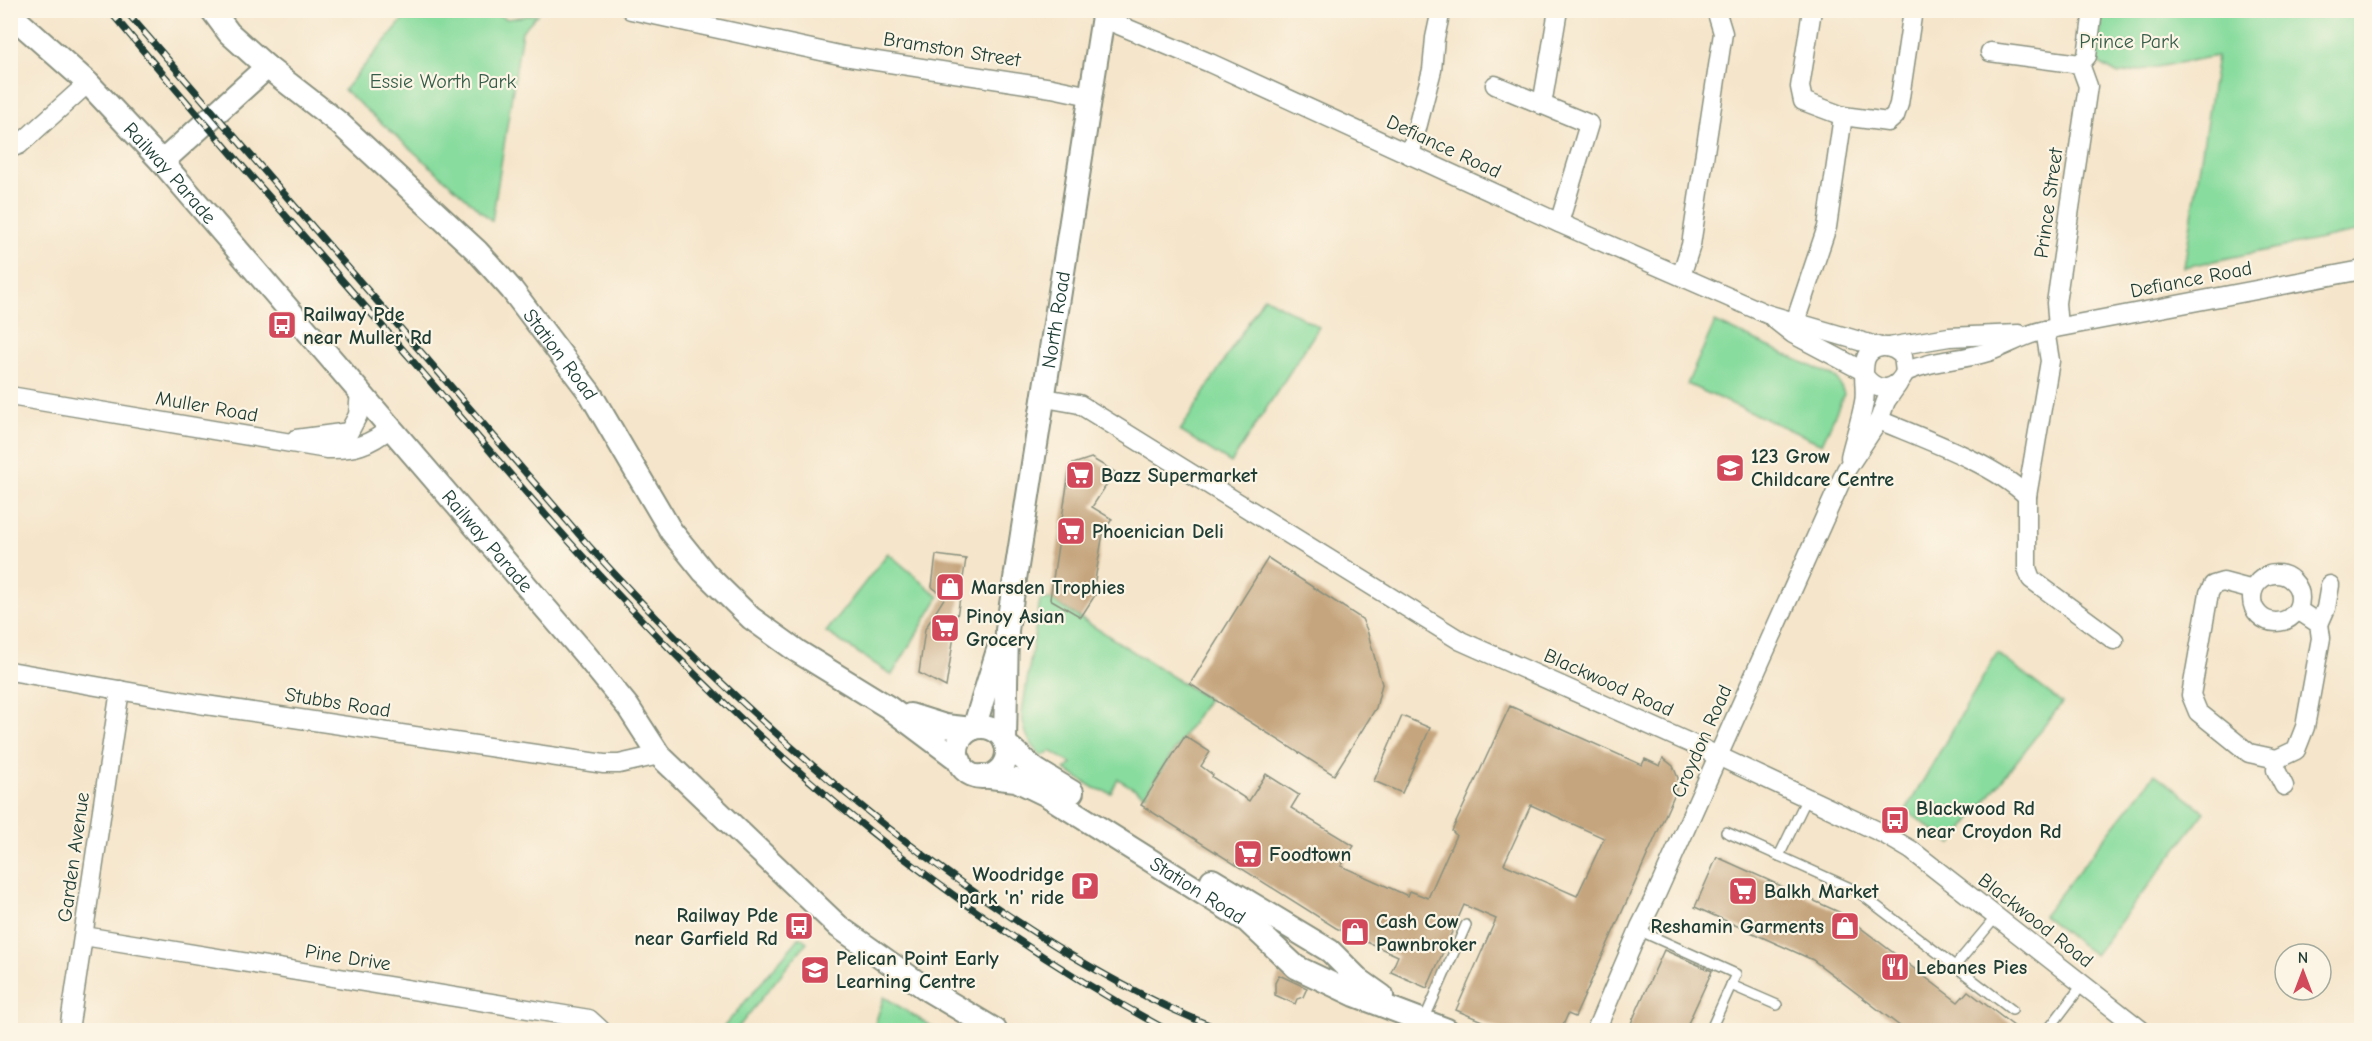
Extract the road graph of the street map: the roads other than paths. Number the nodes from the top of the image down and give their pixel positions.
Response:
1 (212, 10) edge
2 (631, 10) edge
3 (1441, 10) edge
4 (1558, 10) edge
5 (1716, 10) edge
6 (1812, 10) edge
7 (1913, 10) edge
8 (2093, 10) edge
9 (10, 14) edge
10 (1103, 14) edge
11 (1990, 52) dead end
12 (2080, 64) junction
13 (267, 68) junction
14 (88, 83) junction
15 (1495, 85) dead end
16 (1089, 96) junction
17 (1542, 105) junction
18 (1843, 116) junction
19 (10, 148) edge
20 (1410, 155) junction
21 (162, 162) junction
22 (1559, 223) junction
23 (2361, 270) edge
24 (1681, 276) junction
25 (1767, 314) junction
26 (1796, 322) junction
27 (2044, 330) junction
28 (1884, 346) junction
29 (1865, 374) junction
30 (1902, 378) junction
31 (360, 392) junction
32 (10, 396) edge
33 (1044, 398) junction
34 (1879, 420) junction
35 (390, 428) junction
36 (286, 442) junction
37 (1846, 470) junction
38 (2027, 495) junction
39 (2330, 585) dead end
40 (2253, 590) junction
41 (2298, 610) junction
42 (2319, 624) junction
43 (1007, 630) junction
44 (2114, 639) dead end
45 (10, 671) edge
46 (120, 690) junction
47 (888, 707) junction
48 (973, 729) junction
49 (1005, 743) junction
50 (659, 755) junction
51 (1719, 756) junction
52 (2277, 759) junction
53 (960, 761) junction
54 (981, 776) junction
55 (2284, 786) dead end
56 (1807, 798) junction
57 (1726, 832) dead end
58 (1779, 856) junction
59 (1996, 917) junction
60 (1466, 925) dead end
61 (1638, 930) junction
62 (84, 936) junction
63 (1330, 951) junction
64 (1955, 966) junction
65 (1318, 979) junction
66 (2082, 984) junction
67 (1731, 985) junction
68 (1777, 1005) dead end
69 (2012, 1010) dead end
70 (1416, 1017) junction
71 (69, 1030) edge
72 (601, 1030) edge
73 (995, 1030) edge
74 (1447, 1030) edge
75 (1596, 1030) edge
76 (1714, 1030) edge
77 (2048, 1030) edge
78 (2141, 1030) edge

1 - 13 street, Station Road
2 - 16 street, Bramston Street
3 - 20 street
4 - 17 street
5 - 24 street
6 - 18 street
7 - 18 street
8 - 12 street
9 - 14 street, Railway Parade
10 - 16 street, North Road
10 - 20 street, Defiance Road
11 - 12 street
12 - 27 street, Prince Street
13 - 21 street
13 - 47 street, Station Road
14 - 19 street
14 - 21 street, Railway Parade
15 - 17 street
16 - 33 street, North Road
17 - 22 street
18 - 26 street
20 - 22 street, Defiance Road
21 - 31 street, Railway Parade
22 - 24 street, Defiance Road
23 - 27 street, Defiance Road
24 - 25 street, Defiance Road
25 - 26 street, Defiance Road
25 - 29 street, Defiance Road
26 - 28 street, Defiance Road
27 - 28 street, Defiance Road
27 - 30 street, Defiance Road
27 - 38 street, Prince Street
28 - 29 street
28 - 30 street
29 - 30 street
29 - 37 street, Croydon Road
30 - 34 street, Croydon Road
31 - 35 street, Railway Parade
31 - 36 street
32 - 36 street, Muller Road
33 - 43 street, North Road
33 - 51 street, Blackwood Road
34 - 37 street, Croydon Road
34 - 38 street
35 - 36 street, Muller Road
35 - 50 street, Railway Parade
37 - 51 street, Croydon Road
38 - 44 street, Prince Street
39 - 42 street
40 - 41 street
40 - 41 street
40 - 52 street
41 - 42 street
42 - 52 street
43 - 48 street, North Road
43 - 49 street, North Road
45 - 46 street, Stubbs Road
46 - 50 street, Stubbs Road
46 - 62 street, Garden Avenue
47 - 48 street, Station Road
47 - 53 street, Station Road
48 - 49 street
48 - 53 street
49 - 54 street
49 - 63 street, Station Road
50 - 73 street, Railway Parade
51 - 56 street, Blackwood Road
51 - 61 street, Croydon Road
52 - 55 street
53 - 54 street
54 - 65 street, Station Road
56 - 58 lane
56 - 59 street, Blackwood Road
57 - 58 lane
58 - 64 lane
59 - 64 lane
59 - 66 street, Blackwood Road
60 - 70 lane
61 - 67 lane
61 - 75 street, Croydon Road
62 - 71 street, Garden Avenue
62 - 72 street, Pine Drive
63 - 65 street
63 - 70 street, Station Road
64 - 69 lane
65 - 70 street, Station Road
66 - 77 lane
66 - 78 street, Blackwood Road
67 - 68 lane
67 - 76 lane
70 - 74 street, Station Road

